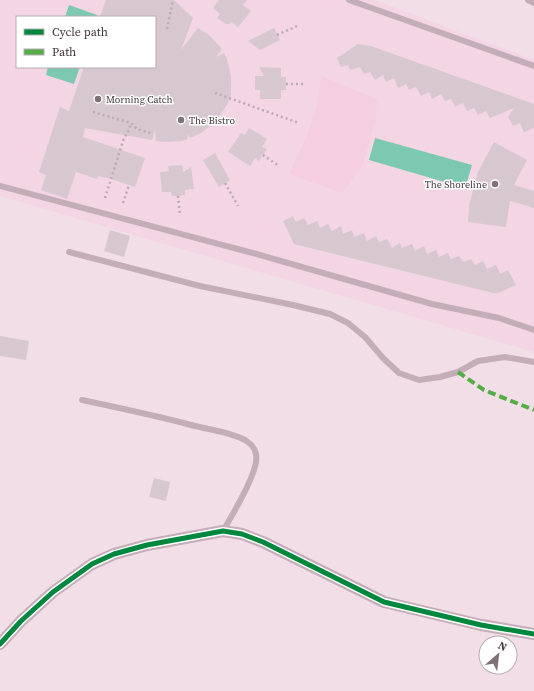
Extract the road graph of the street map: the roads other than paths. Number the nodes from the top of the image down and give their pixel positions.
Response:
1 (349, 0) edge
2 (528, 0) edge
3 (534, 3) edge
4 (534, 66) edge
5 (0, 186) edge
6 (69, 252) dead end
7 (534, 330) edge
8 (534, 362) edge
9 (82, 400) dead end
10 (223, 531) junction
11 (534, 634) edge
12 (0, 644) edge

1 - 4 lane
2 - 3 lane
5 - 7 lane
6 - 8 lane
9 - 10 lane
10 - 11 street
10 - 12 street

